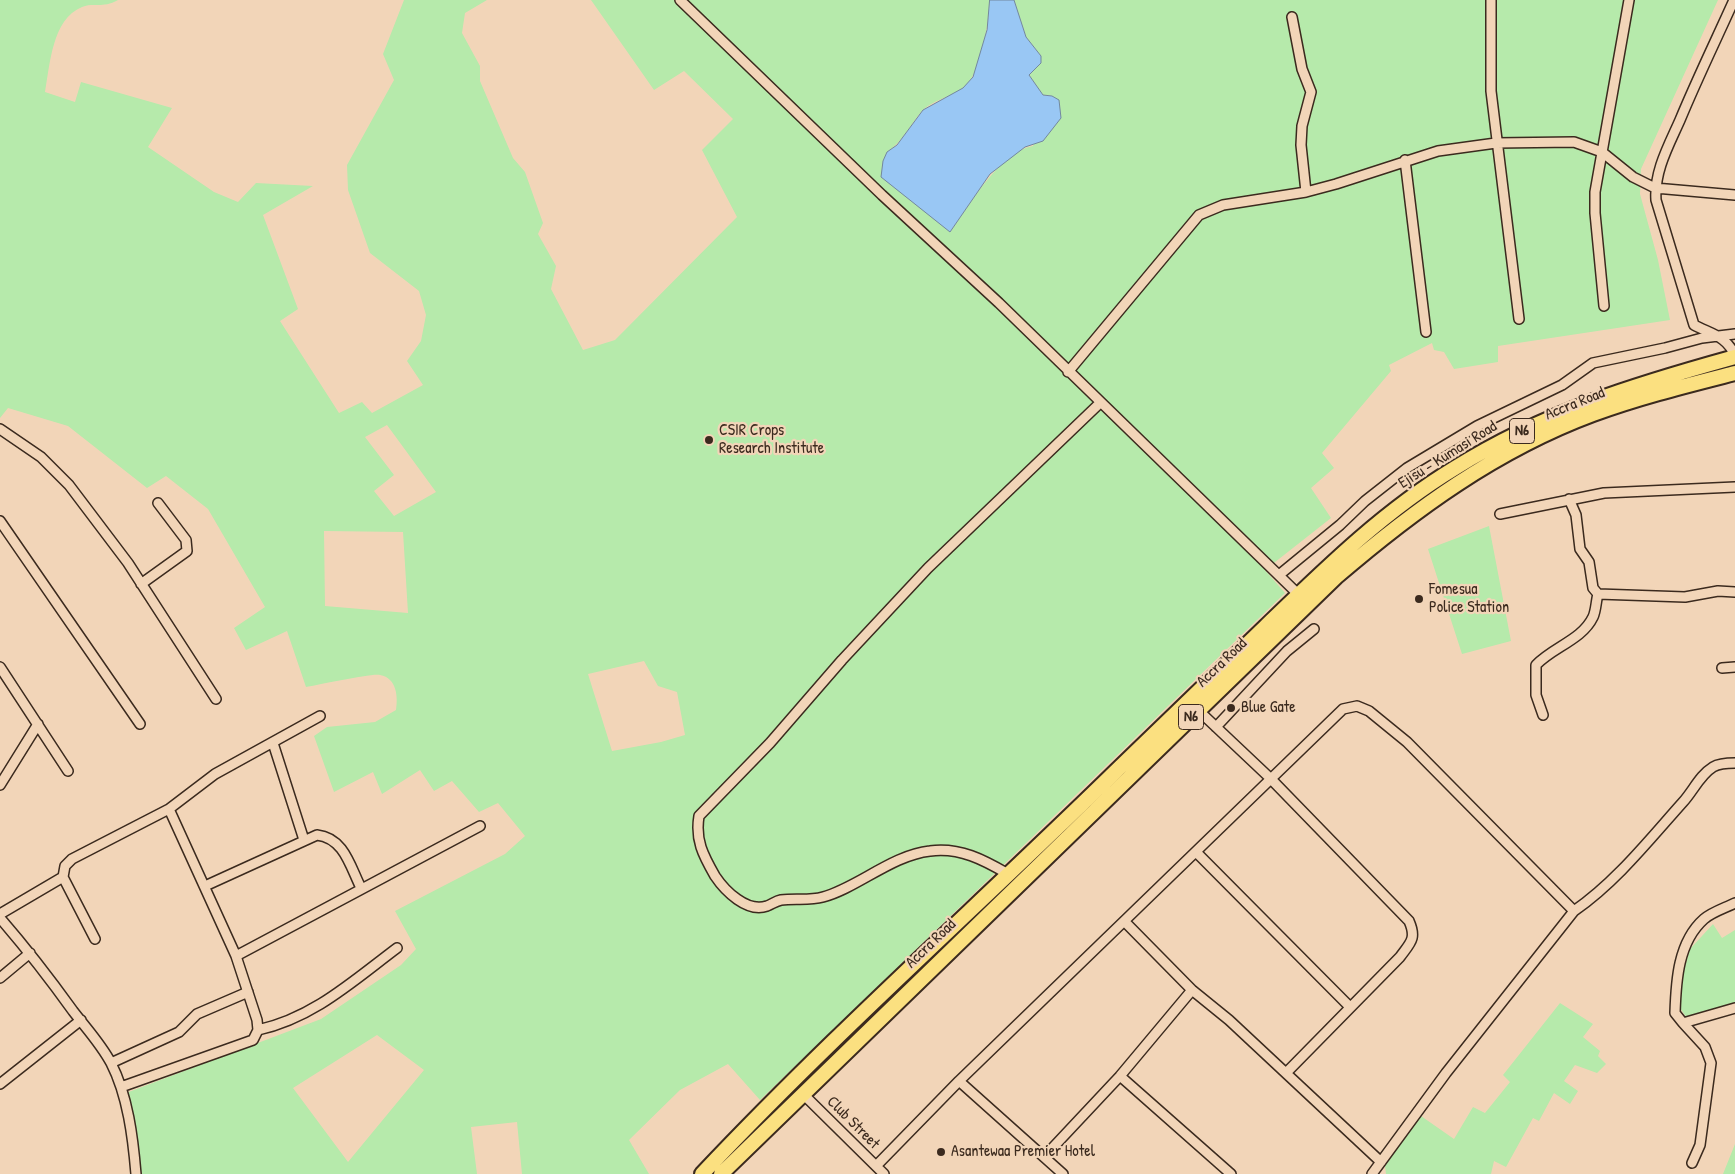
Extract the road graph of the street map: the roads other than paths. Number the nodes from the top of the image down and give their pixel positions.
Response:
1 (680, 0) edge
2 (1491, 0) edge
3 (1629, 0) edge
4 (1734, 0) edge
5 (1292, 17) dead end
6 (1496, 143) junction
7 (1602, 152) junction
8 (1405, 160) junction
9 (1655, 188) junction
10 (1306, 192) junction
11 (1735, 195) edge
12 (1604, 306) dead end
13 (1519, 319) dead end
14 (1426, 332) dead end
15 (1735, 334) edge
16 (1720, 336) junction
17 (1735, 357) edge
18 (1068, 372) junction
19 (1735, 372) edge
20 (1100, 403) junction
21 (0, 429) edge
22 (1735, 487) edge
23 (1569, 499) junction
24 (158, 503) dead end
25 (1500, 514) dead end
26 (0, 521) edge
27 (1336, 559) joint
28 (1279, 575) junction
29 (141, 584) junction
30 (1735, 592) edge
31 (1298, 594) junction
32 (1598, 594) junction
33 (1314, 629) dead end
34 (0, 667) edge
35 (1735, 667) edge
36 (1722, 668) dead end
37 (216, 699) dead end
38 (1198, 710) junction
39 (1543, 715) dead end
40 (320, 716) dead end
41 (38, 724) junction
42 (140, 724) dead end
43 (1216, 727) junction
44 (273, 743) junction
45 (1735, 763) edge
46 (68, 771) dead end
47 (1270, 778) junction
48 (0, 785) edge
49 (169, 809) junction
50 (480, 826) dead end
51 (304, 840) junction
52 (1196, 852) junction
53 (1008, 874) junction
54 (63, 877) junction
55 (205, 886) junction
56 (361, 888) junction
57 (1735, 903) edge
58 (1574, 911) junction
59 (0, 914) edge
60 (0, 918) edge
61 (1125, 922) junction
62 (94, 939) dead end
63 (397, 948) dead end
64 (30, 953) junction
65 (236, 956) junction
66 (0, 978) edge
67 (1192, 990) junction
68 (248, 992) junction
69 (1350, 1007) junction
70 (1735, 1008) edge
71 (81, 1020) junction
72 (1683, 1023) junction
73 (258, 1030) junction
74 (111, 1063) junction
75 (1286, 1072) junction
76 (1120, 1076) junction
77 (959, 1081) junction
78 (0, 1084) edge
79 (121, 1087) junction
80 (802, 1093) junction
81 (1044, 1157) junction
82 (1381, 1162) junction
83 (1692, 1162) dead end
84 (876, 1166) junction
85 (136, 1174) edge
86 (702, 1174) edge
87 (720, 1174) edge
88 (884, 1174) edge
89 (1063, 1174) edge
90 (1231, 1174) edge
91 (1372, 1174) edge

1 - 18 street
2 - 6 street
3 - 7 street
4 - 9 street
5 - 10 street
6 - 7 street
6 - 8 street
6 - 13 street
7 - 9 street
7 - 12 street
8 - 10 street
8 - 14 street
9 - 11 street
9 - 16 street
10 - 18 street
15 - 16 street
16 - 17 street
16 - 28 street
17 - 27 highway, Ejisu - Kumasi Road / N6
18 - 20 street
19 - 38 highway, Accra Road / N6
20 - 28 street
20 - 53 street
21 - 29 street
22 - 23 street
23 - 25 street
23 - 32 street
24 - 29 street
26 - 42 street
27 - 31 highway, Accra Road / N6
28 - 31 street
29 - 37 street
30 - 32 street
31 - 53 highway, Accra Road / N6
32 - 39 street
33 - 43 street
34 - 41 street
35 - 36 street
38 - 43 street
38 - 80 highway, Accra Road / N6
40 - 44 street
41 - 46 street
41 - 48 street
43 - 47 street
44 - 49 street
44 - 51 street
45 - 58 street
47 - 52 street
47 - 58 street
47 - 69 street
49 - 54 street
49 - 55 street
50 - 56 street
51 - 55 street
51 - 56 street
52 - 61 street
52 - 69 street
53 - 86 highway, Accra Road / N6
54 - 59 street
54 - 62 street
55 - 65 street
56 - 65 street
57 - 72 street
58 - 82 street
60 - 64 street
61 - 67 street
61 - 77 street
63 - 73 street
64 - 66 street
64 - 71 street
65 - 68 street
67 - 75 street
67 - 76 street
68 - 73 street
68 - 74 street
69 - 75 street
70 - 72 street
71 - 74 street
71 - 78 street
72 - 83 street
73 - 79 street
74 - 79 street
75 - 82 street
76 - 81 street
76 - 90 street
77 - 81 street
77 - 84 street
79 - 85 street
80 - 84 street, Club Street
80 - 87 highway, Accra Road / N6
81 - 89 street
82 - 91 street
84 - 88 street, Club Street

